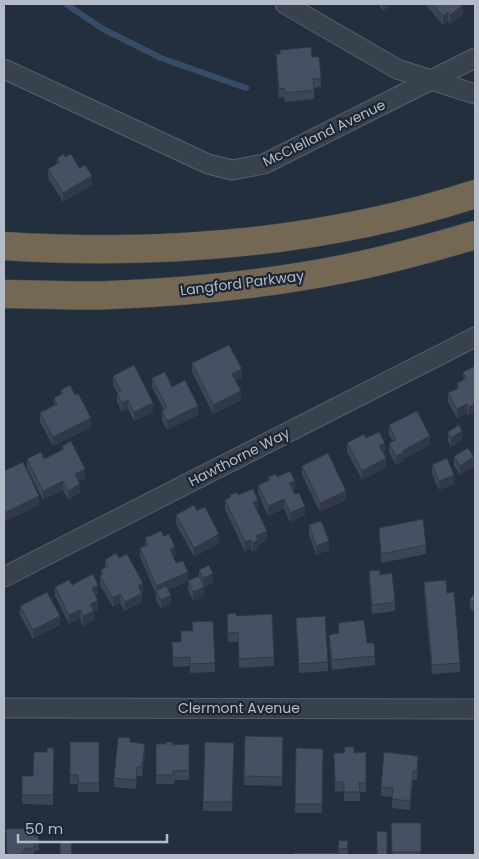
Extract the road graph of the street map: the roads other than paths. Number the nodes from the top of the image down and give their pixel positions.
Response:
1 (285, 4) edge
2 (475, 58) edge
3 (4, 69) edge
4 (431, 80) junction
5 (475, 94) edge
6 (475, 194) edge
7 (475, 235) edge
8 (4, 246) edge
9 (4, 294) edge
10 (475, 337) edge
11 (4, 577) edge
12 (4, 708) edge
13 (475, 709) edge

1 - 4 street
2 - 4 street, McClelland Avenue
3 - 4 street, McClelland Avenue
4 - 5 street
6 - 8 highway
7 - 9 highway, Langford Parkway
10 - 11 street, Hawthorne Way
12 - 13 street, Clermont Avenue

